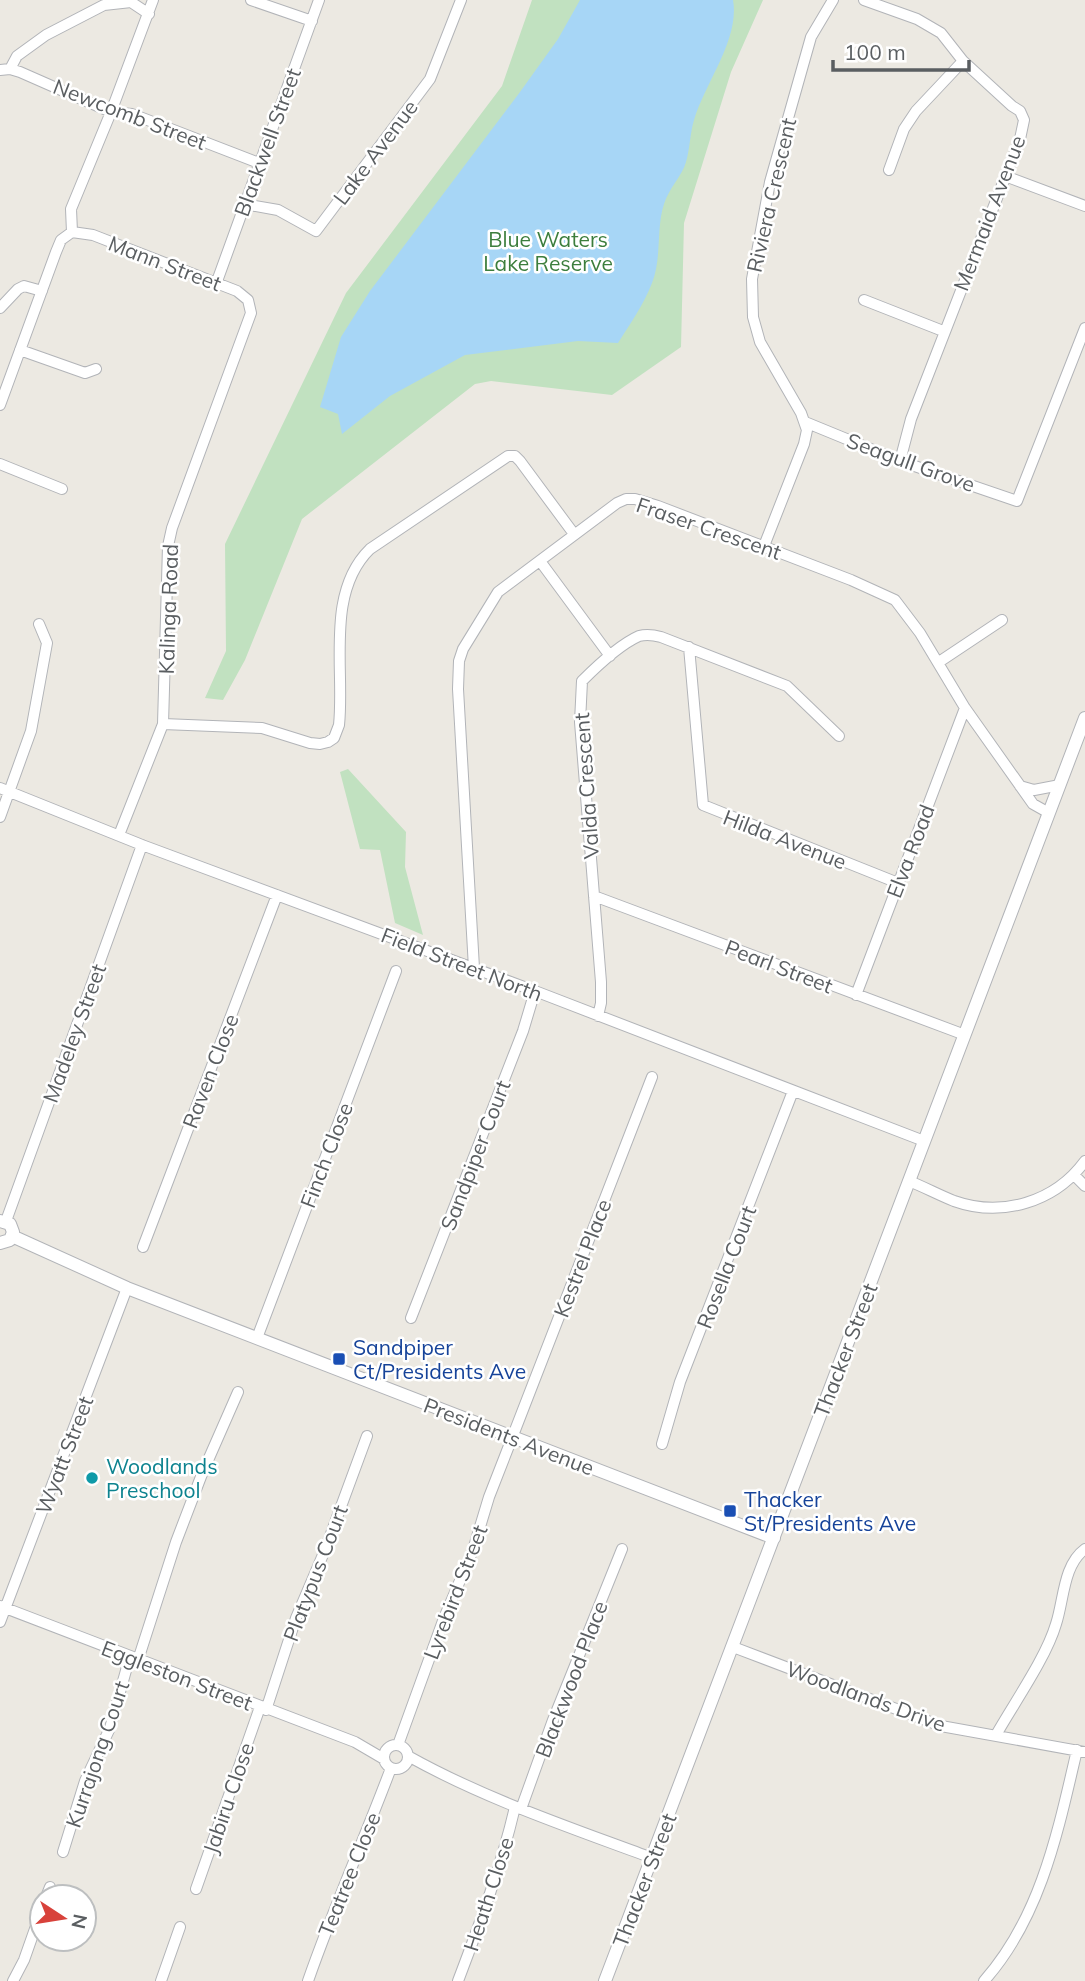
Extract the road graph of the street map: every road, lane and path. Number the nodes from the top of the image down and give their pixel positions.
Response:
1 (153, 0) edge
2 (251, 0) edge
3 (319, 0) edge
4 (461, 0) edge
5 (833, 0) edge
6 (864, 0) edge
7 (149, 14) junction
8 (312, 21) junction
9 (963, 61) junction
10 (5, 70) edge
11 (111, 112) junction
12 (259, 163) junction
13 (889, 170) dead end
14 (1005, 176) junction
15 (244, 204) junction
16 (1085, 206) edge
17 (72, 232) junction
18 (216, 284) junction
19 (41, 291) junction
20 (864, 300) dead end
21 (250, 305) joint
22 (0, 308) edge
23 (1085, 328) edge
24 (943, 331) junction
25 (20, 350) junction
26 (1072, 362) junction
27 (1085, 367) edge
28 (96, 369) dead end
29 (0, 405) edge
30 (805, 422) junction
31 (900, 461) junction
32 (0, 464) edge
33 (62, 489) dead end
34 (574, 534) junction
35 (764, 546) junction
36 (540, 561) junction
37 (1002, 620) dead end
38 (39, 624) dead end
39 (689, 647) junction
40 (610, 656) junction
41 (939, 662) junction
42 (965, 708) junction
43 (1085, 718) edge
44 (163, 724) junction
45 (839, 736) dead end
46 (1060, 785) junction
47 (1020, 786) junction
48 (5, 790) edge
49 (1049, 813) junction
50 (0, 817) edge
51 (119, 835) junction
52 (142, 845) junction
53 (898, 883) junction
54 (277, 895) junction
55 (594, 896) junction
56 (474, 968) junction
57 (396, 971) dead end
58 (535, 991) junction
59 (856, 995) junction
60 (598, 1016) junction
61 (965, 1035) junction
62 (652, 1077) dead end
63 (793, 1091) junction
64 (924, 1141) junction
65 (1085, 1161) edge
66 (1074, 1175) junction
67 (909, 1181) junction
68 (1085, 1186) edge
69 (3, 1221) edge
70 (12, 1236) junction
71 (0, 1243) edge
72 (143, 1247) dead end
73 (127, 1288) junction
74 (411, 1318) dead end
75 (257, 1338) junction
76 (238, 1392) dead end
77 (367, 1436) dead end
78 (512, 1438) junction
79 (662, 1444) dead end
80 (774, 1538) junction
81 (622, 1549) dead end
82 (1085, 1549) edge
83 (3, 1607) edge
84 (0, 1622) edge
85 (733, 1647) junction
86 (134, 1658) junction
87 (263, 1709) junction
88 (996, 1735) junction
89 (1081, 1751) edge
90 (390, 1755) junction
91 (405, 1761) junction
92 (518, 1808) junction
93 (63, 1852) dead end
94 (652, 1858) junction
95 (196, 1889) dead end
96 (180, 1927) dead end
97 (28, 1949) edge
98 (13, 1981) edge
99 (161, 1981) edge
100 (308, 1981) edge
101 (458, 1981) edge
102 (605, 1981) edge
103 (984, 1981) edge

1 - 7 street
2 - 8 street
3 - 8 street, Blackwell Street
4 - 15 street, Lake Avenue
5 - 30 street, Riviera Crescent
6 - 9 street, Mermaid Avenue
7 - 10 street
7 - 11 street
8 - 12 street, Blackwell Street
9 - 13 street
9 - 14 street, Mermaid Avenue
10 - 11 street, Newcomb Street
11 - 12 street, Newcomb Street
11 - 17 street
12 - 15 street, Blackwell Street
14 - 16 street
14 - 24 street, Mermaid Avenue
15 - 18 street, Blackwell Street
17 - 18 street, Mann Street
17 - 19 street
18 - 21 street, Mann Street
19 - 22 street
19 - 25 street
20 - 24 street
21 - 44 street, Kalinga Road
23 - 26 street
24 - 31 street, Mermaid Avenue
25 - 28 street
25 - 29 street
26 - 27 street
26 - 31 street, Seagull Grove
30 - 31 street, Seagull Grove
30 - 35 street
32 - 33 street
34 - 35 street, Fraser Crescent
34 - 36 street, Fraser Crescent
34 - 44 street
35 - 41 street, Fraser Crescent
36 - 40 street
36 - 56 street, Fraser Crescent
37 - 41 street
38 - 48 street
39 - 40 street, Valda Crescent
39 - 45 street, Valda Crescent
39 - 53 street, Hilda Avenue
40 - 55 street, Valda Crescent
41 - 42 street, Fraser Crescent
42 - 47 street, Fraser Crescent
42 - 53 street, Elva Road
43 - 46 street, Thacker Street
44 - 51 street, Kalinga Road
46 - 47 street
46 - 49 street, Thacker Street
47 - 49 street, Fraser Crescent
48 - 50 street
48 - 51 street, Field Street North
49 - 61 street, Thacker Street
51 - 52 street, Field Street North
52 - 54 street, Field Street North
52 - 69 street, Madeley Street
53 - 59 street, Elva Road
54 - 56 street, Field Street North
54 - 72 street, Raven Close
55 - 59 street, Pearl Street
55 - 60 street, Valda Crescent
56 - 58 street, Field Street North
57 - 75 street, Finch Close
58 - 60 street, Field Street North
58 - 74 street, Sandpiper Court
59 - 61 street, Pearl Street
60 - 63 street, Field Street North
61 - 64 street, Thacker Street
62 - 78 street, Kestrel Place
63 - 64 street, Field Street North
63 - 79 street, Rosella Court
64 - 67 street, Thacker Street
65 - 66 street
66 - 67 street
66 - 68 street
67 - 80 street, Thacker Street
69 - 70 street
70 - 71 street
70 - 73 street, Presidents Avenue
73 - 75 street, Presidents Avenue
73 - 83 street, Wyatt Street
75 - 78 street, Presidents Avenue
76 - 86 street, Kurrajong Court
77 - 87 street, Platypus Court
78 - 80 street, Presidents Avenue
78 - 90 street, Lyrebird Street
80 - 85 street, Thacker Street
81 - 92 street, Blackwood Place
82 - 88 street
83 - 84 street, Wyatt Street
83 - 86 street, Eggleston Street
85 - 88 street, Woodlands Drive
85 - 94 street, Thacker Street
86 - 87 street, Eggleston Street
86 - 93 street, Kurrajong Court
87 - 90 street, Eggleston Street
87 - 95 street, Jabiru Close
88 - 89 street, Woodlands Drive
89 - 103 street
90 - 91 street
90 - 91 street, Eggleston Street
90 - 100 street, Teatree Close
91 - 92 street
92 - 94 street
92 - 101 street, Heath Close
94 - 102 street, Thacker Street
96 - 99 street
97 - 98 street

